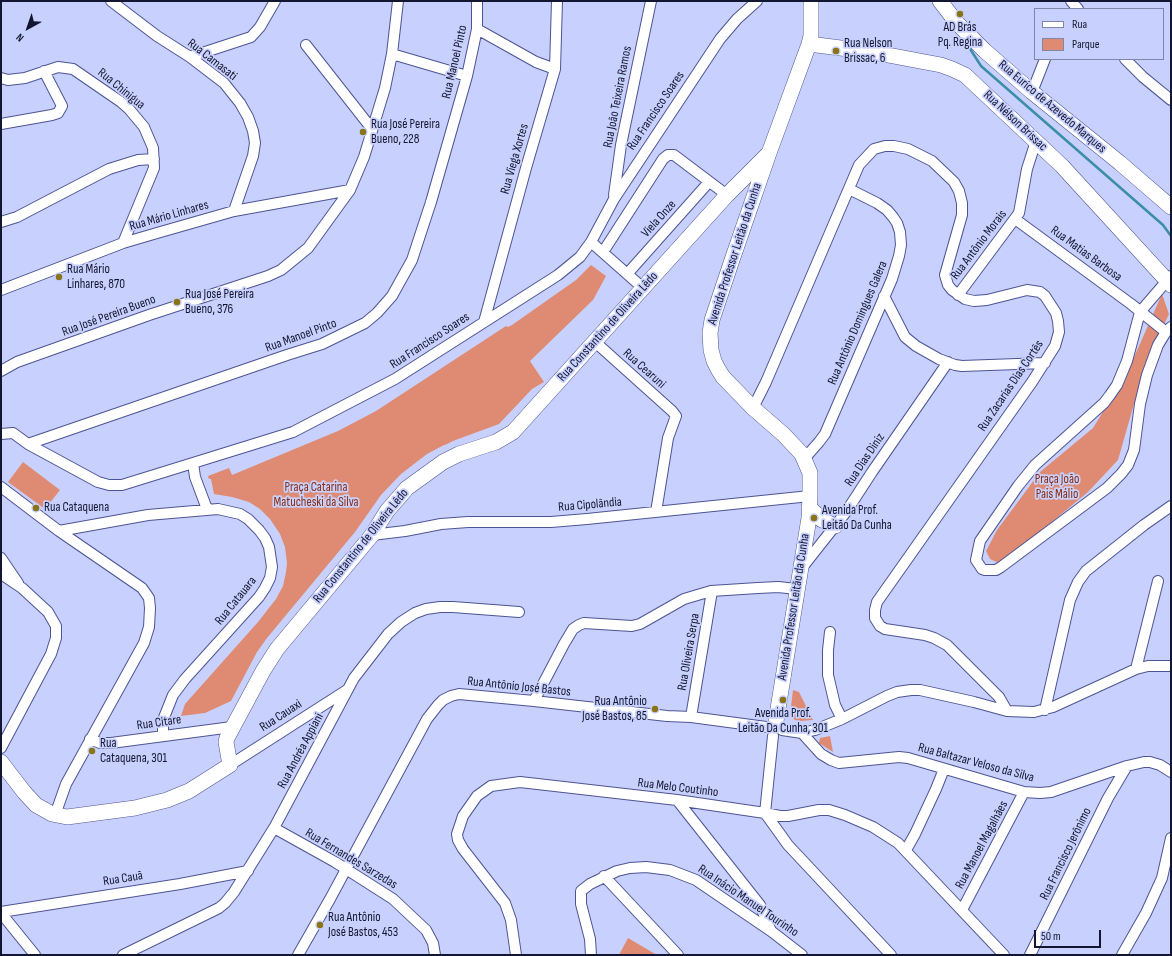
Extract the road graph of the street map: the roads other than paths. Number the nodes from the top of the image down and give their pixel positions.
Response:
1 (111, 1) edge
2 (275, 1) edge
3 (398, 1) edge
4 (477, 1) edge
5 (557, 1) edge
6 (651, 1) edge
7 (811, 1) edge
8 (940, 1) edge
9 (1069, 1) edge
10 (755, 2) edge
11 (1077, 8) edge
12 (477, 29) junction
13 (810, 44) junction
14 (306, 45) dead end
15 (392, 54) junction
16 (190, 57) junction
17 (1045, 60) edge
18 (1126, 60) edge
19 (555, 70) junction
20 (44, 71) junction
21 (467, 76) junction
22 (1, 78) edge
23 (1032, 92) junction
24 (1171, 100) edge
25 (1, 124) edge
26 (372, 129) junction
27 (1036, 141) junction
28 (769, 153) junction
29 (154, 159) junction
30 (709, 182) junction
31 (849, 189) junction
32 (350, 190) junction
33 (727, 195) junction
34 (614, 198) junction
35 (1171, 207) edge
36 (234, 211) junction
37 (1015, 218) junction
38 (1, 222) edge
39 (591, 242) junction
40 (123, 243) junction
41 (603, 252) junction
42 (628, 273) junction
43 (1170, 281) edge
44 (643, 288) junction
45 (1, 290) edge
46 (958, 295) junction
47 (884, 296) junction
48 (1140, 312) junction
49 (484, 322) junction
50 (1168, 330) edge
51 (594, 341) junction
52 (948, 362) junction
53 (1044, 362) junction
54 (1, 371) edge
55 (753, 408) junction
56 (1, 434) edge
57 (28, 444) junction
58 (804, 458) junction
59 (193, 463) junction
60 (1, 487) edge
61 (810, 502) junction
62 (1171, 506) edge
63 (207, 509) junction
64 (656, 512) junction
65 (835, 526) junction
66 (59, 531) junction
67 (372, 535) junction
68 (1, 558) edge
69 (800, 571) junction
70 (1, 574) edge
71 (1158, 581) dead end
72 (22, 588) junction
73 (797, 589) junction
74 (712, 591) junction
75 (519, 612) dead end
76 (830, 632) dead end
77 (1171, 666) edge
78 (1136, 669) junction
79 (347, 690) junction
80 (534, 701) junction
81 (1045, 710) junction
82 (1007, 711) junction
83 (691, 717) junction
84 (842, 719) junction
85 (775, 726) junction
86 (232, 727) junction
87 (802, 733) junction
88 (163, 736) junction
89 (90, 739) junction
90 (1, 748) edge
91 (1, 762) edge
92 (230, 765) junction
93 (1126, 766) junction
94 (944, 769) junction
95 (1171, 772) edge
96 (1024, 792) junction
97 (677, 800) junction
98 (765, 812) junction
99 (55, 815) junction
100 (274, 828) junction
101 (1171, 838) edge
102 (906, 850) junction
103 (346, 869) junction
104 (248, 871) junction
105 (604, 876) junction
106 (962, 910) junction
107 (1, 912) edge
108 (771, 931) junction
109 (35, 955) edge
110 (123, 955) edge
111 (298, 955) edge
112 (435, 955) edge
113 (516, 955) edge
114 (591, 955) edge
115 (678, 955) edge
116 (802, 955) edge
117 (891, 955) edge
118 (1004, 955) edge
119 (1030, 955) edge
120 (1122, 955) edge

1 - 16 street, Rua Camasati
2 - 16 street
3 - 15 street, Rua José Pereira Bueno
4 - 12 street, Rua Manoel Pinto
5 - 19 street, Rua Viega Xortes
6 - 34 street, Rua João Teixeira Ramos
7 - 13 street, Avenida Professor Leitão da Cunha
8 - 23 street, Rua Eurico de Azevedo Marques
9 - 11 street
10 - 34 street, Rua Francisco Soares
12 - 19 street
12 - 21 street, Rua Manoel Pinto
13 - 27 street, Rua Nélson Brissac
13 - 28 street, Avenida Professor Leitão da Cunha
14 - 26 street
15 - 21 street
15 - 26 street, Rua José Pereira Bueno
16 - 36 street, Rua Camasati
17 - 23 street
18 - 24 street
19 - 49 street, Rua Viega Xortes
20 - 22 street
20 - 25 street
20 - 29 street, Rua Chinigua
21 - 57 street, Rua Manoel Pinto
23 - 35 street, Rua Eurico de Azevedo Marques
26 - 32 street, Rua José Pereira Bueno
27 - 37 street, Rua Antônio Morais
27 - 43 street, Rua Nélson Brissac
28 - 33 street, Rua Constantino de Oliveira Lêdo
28 - 55 street, Avenida Professor Leitão da Cunha
29 - 38 street
29 - 40 street, Rua Chinigua
30 - 33 street
30 - 41 street
30 - 42 street, Viela Onze
31 - 46 street
31 - 47 street, Rua Antônio Domingues Galera
31 - 55 street
32 - 36 street, Rua Mário Linhares
32 - 54 street, Rua José Pereira Bueno
33 - 44 street, Rua Constantino de Oliveira Lêdo
34 - 39 street, Rua Francisco Soares
36 - 40 street, Rua Mário Linhares
37 - 46 street, Rua Antônio Morais
37 - 48 street, Rua Matias Barbosa
39 - 41 street
39 - 49 street, Rua Francisco Soares
40 - 45 street, Rua Mário Linhares
41 - 42 street
42 - 44 street
43 - 48 street
44 - 51 street, Rua Constantino de Oliveira Lêdo
46 - 53 street, Rua Zacarias Dias Cortês
47 - 52 street
47 - 58 street, Rua Antônio Domingues Galera
48 - 50 street, Rua Matias Barbosa
48 - 50 street
49 - 59 street, Rua Francisco Soares
51 - 64 street, Rua Cearuni
51 - 67 street, Rua Constantino de Oliveira Lêdo
52 - 53 street
52 - 65 street, Rua Dias Diniz
53 - 82 street, Rua Zacarias Dias Cortês
55 - 58 street, Avenida Professor Leitão da Cunha
56 - 57 street, Rua Francisco Soares
57 - 59 street, Rua Francisco Soares
58 - 61 street, Avenida Professor Leitão da Cunha
59 - 63 street
60 - 66 street
61 - 64 street, Rua Cipolândia
61 - 65 street
61 - 69 street, Avenida Professor Leitão da Cunha
62 - 81 street
63 - 66 street, Rua Catauara
63 - 88 street, Rua Catauara
64 - 67 street, Rua Cipolândia
65 - 69 street, Rua Dias Diniz
66 - 89 street
67 - 86 street, Rua Constantino de Oliveira Lêdo
68 - 72 street
69 - 73 street, Avenida Professor Leitão da Cunha
70 - 72 street
71 - 78 street
72 - 90 street
73 - 74 street
73 - 85 street, Avenida Professor Leitão da Cunha
74 - 80 street
74 - 83 street, Rua Oliveira Serpa
75 - 79 street, Rua Andréa Appiani
76 - 84 street
77 - 78 street
78 - 81 street
79 - 92 street, Rua Cauaxi
79 - 100 street, Rua Andréa Appiani
80 - 83 street, Rua Antônio José Bastos
80 - 103 street, Rua Antônio José Bastos
81 - 82 street
82 - 84 street
83 - 85 street, Rua Antônio José Bastos
84 - 87 street
85 - 87 street
85 - 98 street
86 - 88 street, Rua Citare
86 - 92 street, Rua Constantino de Oliveira Lêdo
87 - 94 street, Rua Baltazar Veloso da Silva
88 - 89 street, Rua Citare
89 - 99 street
91 - 99 street
92 - 99 street
93 - 95 street, Rua Baltazar Veloso da Silva
93 - 96 street, Rua Baltazar Veloso da Silva
93 - 119 street, Rua Francisco Jerônimo
94 - 96 street, Rua Baltazar Veloso da Silva
94 - 102 street
96 - 106 street, Rua Manoel Magalhães
97 - 98 street, Rua Melo Coutinho
97 - 108 street
97 - 113 street, Rua Melo Coutinho
98 - 102 street, Rua Melo Coutinho
98 - 117 street
100 - 103 street, Rua Fernandes Sarzedas
100 - 104 street, Rua Andréa Appiani
101 - 120 street
102 - 106 street, Rua Melo Coutinho
103 - 111 street, Rua Antônio José Bastos
103 - 112 street, Rua Fernandes Sarzedas
104 - 107 street, Rua Cauã
104 - 110 street, Rua Andréa Appiani
105 - 108 street, Rua Inácio Manuel Tourinho
105 - 114 street, Rua Inácio Manuel Tourinho
105 - 115 street
106 - 118 street, Rua Melo Coutinho
107 - 109 street
108 - 116 street, Rua Inácio Manuel Tourinho

